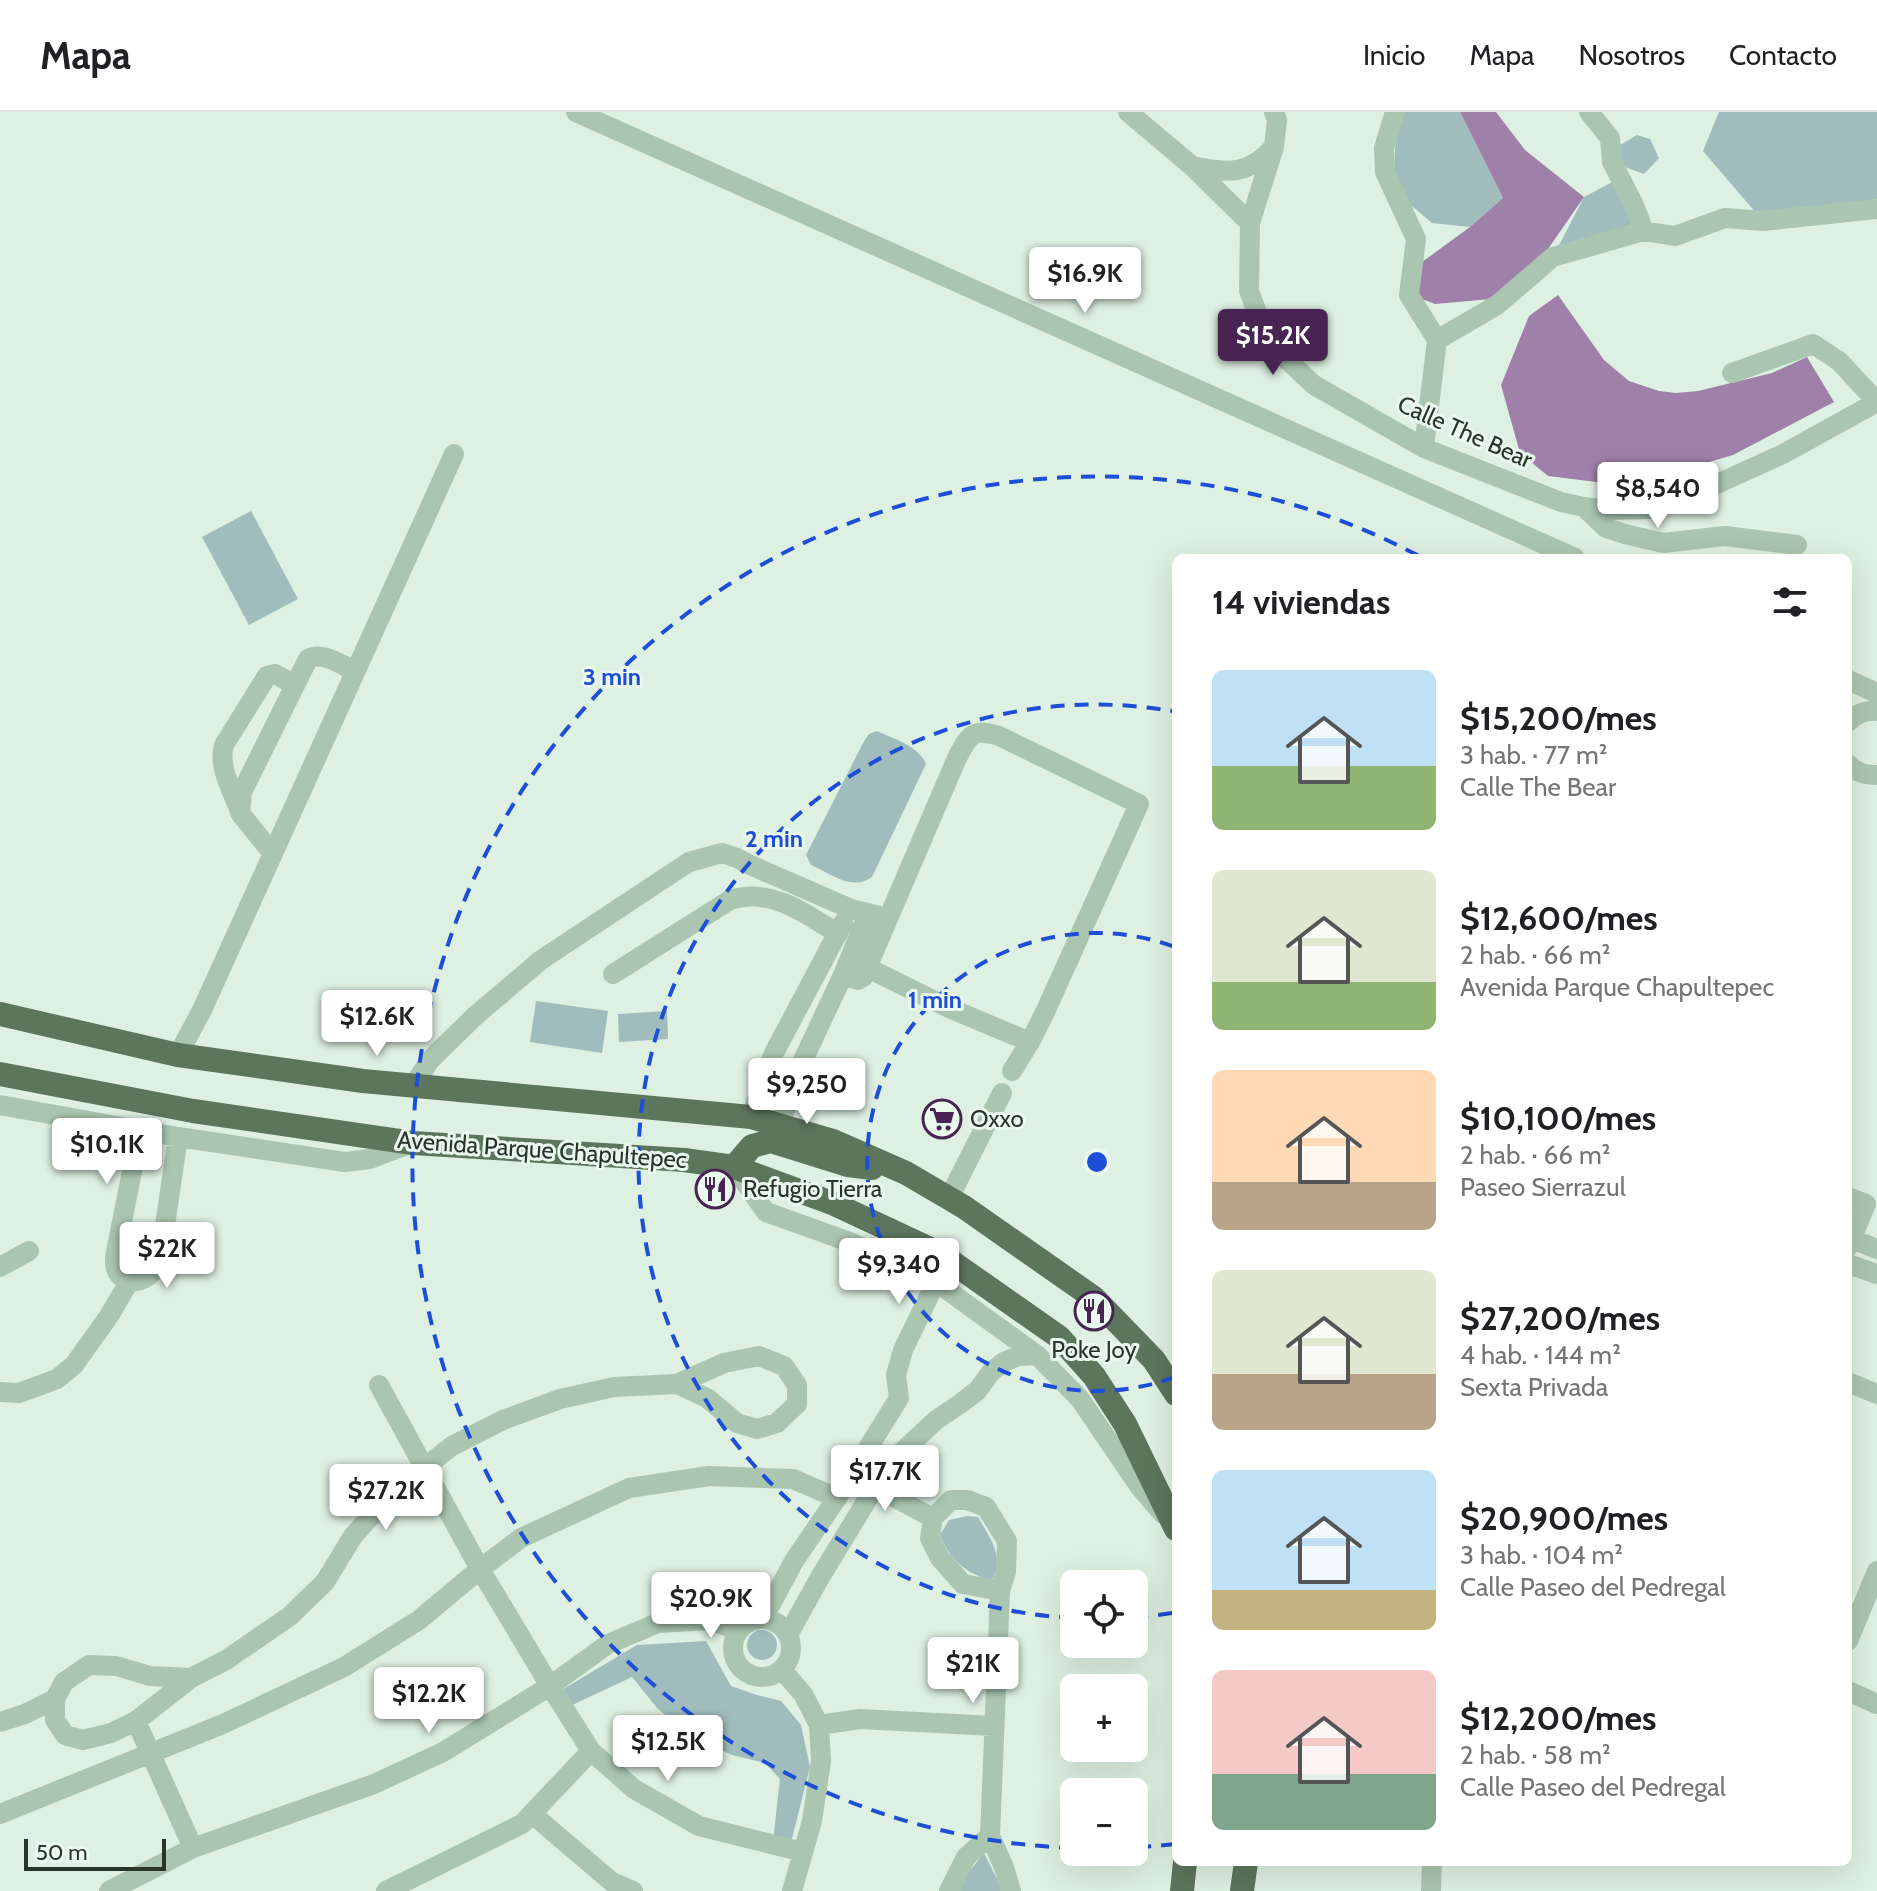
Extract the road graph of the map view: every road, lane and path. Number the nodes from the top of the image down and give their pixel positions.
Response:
1 (576, 112) edge
2 (1128, 112) edge
3 (1274, 112) edge
4 (1395, 112) edge
5 (1589, 112) edge
6 (1274, 147) junction
7 (1192, 166) junction
8 (1877, 209) edge
9 (1250, 223) junction
10 (1644, 231) junction
11 (1437, 340) junction
12 (1732, 373) dead end
13 (1877, 402) edge
14 (1424, 448) junction
15 (454, 454) dead end
16 (1584, 507) junction
17 (1797, 545) dead end
18 (1566, 554) edge
19 (355, 671) junction
20 (1852, 682) edge
21 (295, 685) junction
22 (1877, 693) edge
23 (1877, 711) edge
24 (1852, 718) edge
25 (1852, 767) edge
26 (1877, 775) edge
27 (240, 813) junction
28 (273, 854) junction
29 (748, 864) junction
30 (744, 896) junction
31 (872, 918) junction
32 (838, 934) junction
33 (868, 968) junction
34 (613, 974) dead end
35 (843, 975) junction
36 (0, 1014) edge
37 (1030, 1042) junction
38 (178, 1055) junction
39 (1012, 1071) dead end
40 (0, 1074) edge
41 (414, 1085) junction
42 (1002, 1093) dead end
43 (0, 1105) edge
44 (751, 1117) junction
45 (780, 1124) junction
46 (140, 1131) junction
47 (178, 1137) junction
48 (413, 1143) junction
49 (734, 1167) junction
50 (906, 1173) junction
51 (949, 1198) junction
52 (1852, 1199) edge
53 (1852, 1238) edge
54 (1852, 1243) edge
55 (1877, 1249) edge
56 (29, 1251) dead end
57 (1852, 1265) edge
58 (0, 1267) edge
59 (1877, 1274) edge
60 (129, 1282) junction
61 (936, 1282) junction
62 (1037, 1355) junction
63 (677, 1384) junction
64 (1852, 1384) edge
65 (379, 1385) dead end
66 (1172, 1385) edge
67 (10, 1393) edge
68 (1877, 1394) edge
69 (0, 1408) edge
70 (867, 1451) junction
71 (889, 1464) junction
72 (424, 1467) junction
73 (875, 1487) junction
74 (837, 1498) junction
75 (933, 1518) junction
76 (1172, 1521) edge
77 (1172, 1524) edge
78 (794, 1561) junction
79 (480, 1569) junction
80 (1877, 1571) edge
81 (819, 1579) junction
82 (1000, 1591) junction
83 (763, 1619) junction
84 (738, 1631) junction
85 (1852, 1631) edge
86 (788, 1635) junction
87 (782, 1670) junction
88 (191, 1678) junction
89 (550, 1686) junction
90 (1852, 1692) edge
91 (55, 1699) junction
92 (1877, 1704) edge
93 (136, 1721) junction
94 (0, 1722) edge
95 (819, 1725) junction
96 (994, 1726) junction
97 (591, 1751) junction
98 (151, 1753) junction
99 (0, 1814) edge
100 (532, 1814) junction
101 (990, 1836) junction
102 (193, 1848) junction
103 (803, 1852) junction
104 (1185, 1866) edge
105 (1245, 1866) edge
106 (1432, 1866) edge
107 (109, 1891) edge
108 (386, 1891) edge
109 (633, 1891) edge
110 (792, 1891) edge
111 (949, 1891) edge
112 (1011, 1891) edge
113 (1182, 1891) edge
114 (1242, 1891) edge
115 (1431, 1891) edge

1 - 18 street
2 - 7 street
3 - 6 street, Calle The Bear
4 - 11 street
5 - 10 street
6 - 7 street
6 - 9 street, Calle The Bear
7 - 9 street
8 - 10 street
9 - 14 street, Calle The Bear
10 - 11 street
11 - 14 street
12 - 13 street
13 - 16 street, Calle The Bear
14 - 16 street, Calle The Bear
15 - 19 street
16 - 17 street
19 - 21 street
19 - 28 street
20 - 22 street
21 - 27 street
21 - 27 street
23 - 24 street
25 - 26 street
27 - 28 street
28 - 38 street
29 - 30 street
29 - 31 street
29 - 41 street
30 - 32 street
30 - 34 street
31 - 32 street
31 - 33 street
31 - 35 street
31 - 37 street
32 - 44 street
33 - 35 street
33 - 37 street
35 - 45 street
36 - 38 main road, Avenida Parque Chapultepec
37 - 39 street
38 - 41 main road, Avenida Parque Chapultepec
40 - 48 main road, Avenida Parque Chapultepec
41 - 44 main road, Avenida Parque Chapultepec
42 - 51 street
43 - 46 street
44 - 45 main road, Avenida Parque Chapultepec
45 - 50 main road, Avenida Parque Chapultepec
46 - 47 street
46 - 60 street
47 - 48 street
47 - 60 street
48 - 49 main road, Avenida Parque Chapultepec
49 - 50 main road
49 - 61 street
49 - 76 main road, Avenida Parque Chapultepec
50 - 51 main road, Avenida Parque Chapultepec
51 - 66 main road, Avenida Parque Chapultepec
52 - 53 street
54 - 55 street
56 - 58 street
57 - 59 street
60 - 67 street
61 - 62 street
61 - 70 street
62 - 71 street
62 - 77 street
63 - 63 street
63 - 72 street
64 - 68 street
65 - 72 street
67 - 69 street
70 - 71 street
70 - 74 street
71 - 73 street
72 - 79 street
72 - 88 street
73 - 75 street
73 - 81 street
74 - 78 street
74 - 79 street
75 - 82 street
75 - 82 street
78 - 81 street
78 - 83 street
79 - 89 street
79 - 98 street
80 - 85 street
81 - 86 street
82 - 96 street
83 - 84 street
83 - 86 street
84 - 87 street
84 - 89 street
86 - 87 street
87 - 95 street
88 - 91 street
88 - 93 street
89 - 97 street
89 - 102 street
90 - 92 street
91 - 93 street
91 - 94 street
93 - 98 street
95 - 96 street
95 - 103 street
96 - 101 street
97 - 100 street
97 - 103 street
98 - 99 street
98 - 102 street
100 - 108 street
100 - 109 street
101 - 111 street
101 - 112 street
102 - 107 street
103 - 110 street
104 - 113 main road
105 - 114 main road
106 - 115 street

